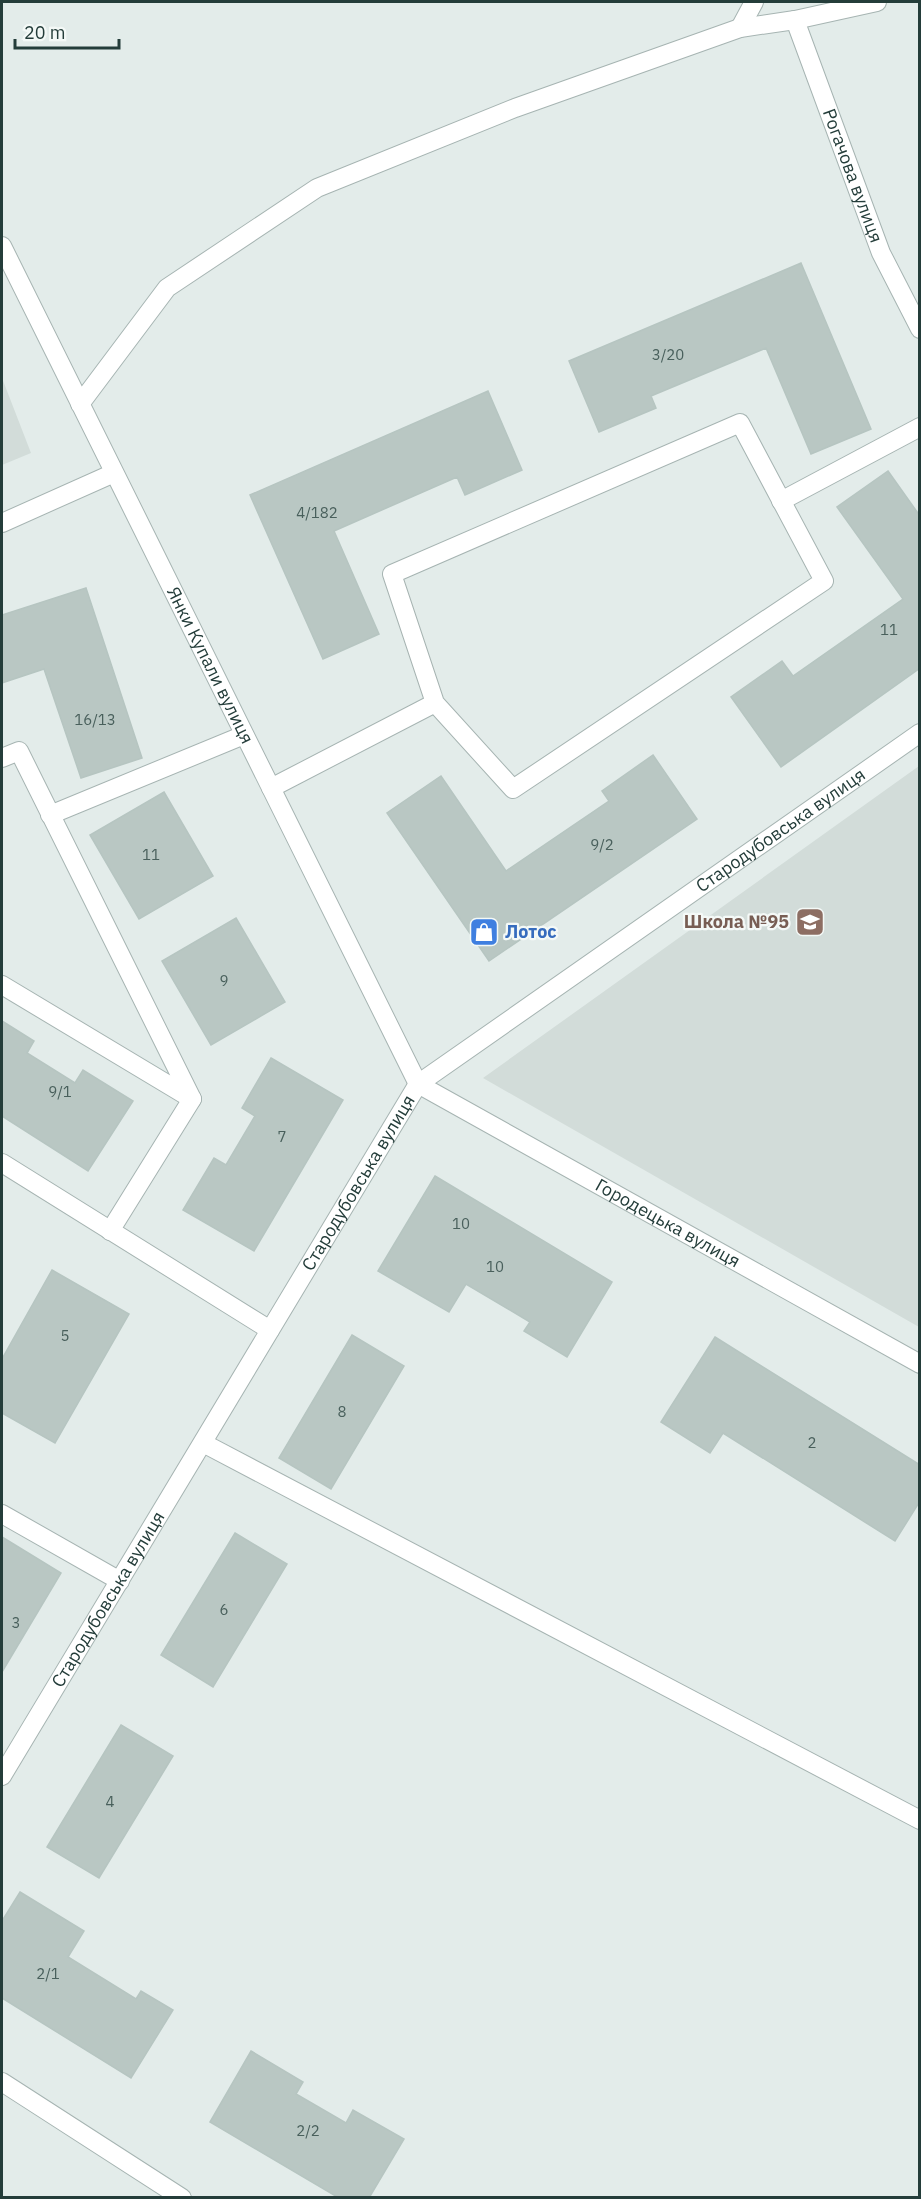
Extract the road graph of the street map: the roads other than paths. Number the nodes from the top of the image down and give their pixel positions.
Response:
1 (754, 2) edge
2 (877, 2) edge
3 (795, 20) junction
4 (740, 28) junction
5 (2, 246) edge
6 (920, 330) edge
7 (80, 404) junction
8 (920, 427) edge
9 (114, 473) junction
10 (781, 501) junction
11 (2, 523) edge
12 (435, 703) junction
13 (920, 733) edge
14 (244, 735) junction
15 (2, 758) edge
16 (271, 788) junction
17 (50, 815) junction
18 (2, 985) edge
19 (418, 1084) junction
20 (192, 1099) junction
21 (2, 1163) edge
22 (110, 1231) junction
23 (270, 1330) junction
24 (920, 1364) edge
25 (203, 1443) junction
26 (2, 1514) edge
27 (120, 1581) junction
28 (2, 1776) edge
29 (920, 1820) edge
30 (2, 2082) edge
31 (182, 2198) edge

1 - 4 street
2 - 3 street
3 - 4 street
3 - 6 street, Рогачова вулиця
4 - 7 street
5 - 7 street, Янки Купали вулиця
7 - 9 street, Янки Купали вулиця
8 - 10 street
9 - 11 street
9 - 14 street, Янки Купали вулиця
10 - 12 street
10 - 12 street
12 - 16 street
13 - 19 street, Стародубовська вулиця
14 - 16 street, Янки Купали вулиця
14 - 17 street
15 - 17 street
16 - 19 street, Янки Купали вулиця
17 - 20 street
18 - 20 street
19 - 23 street, Стародубовська вулиця
19 - 24 street, Городецька вулиця
20 - 22 street
21 - 22 street
22 - 23 street
23 - 25 street, Стародубовська вулиця
25 - 27 street, Стародубовська вулиця
25 - 29 street
26 - 27 street
27 - 28 street, Стародубовська вулиця
30 - 31 street

